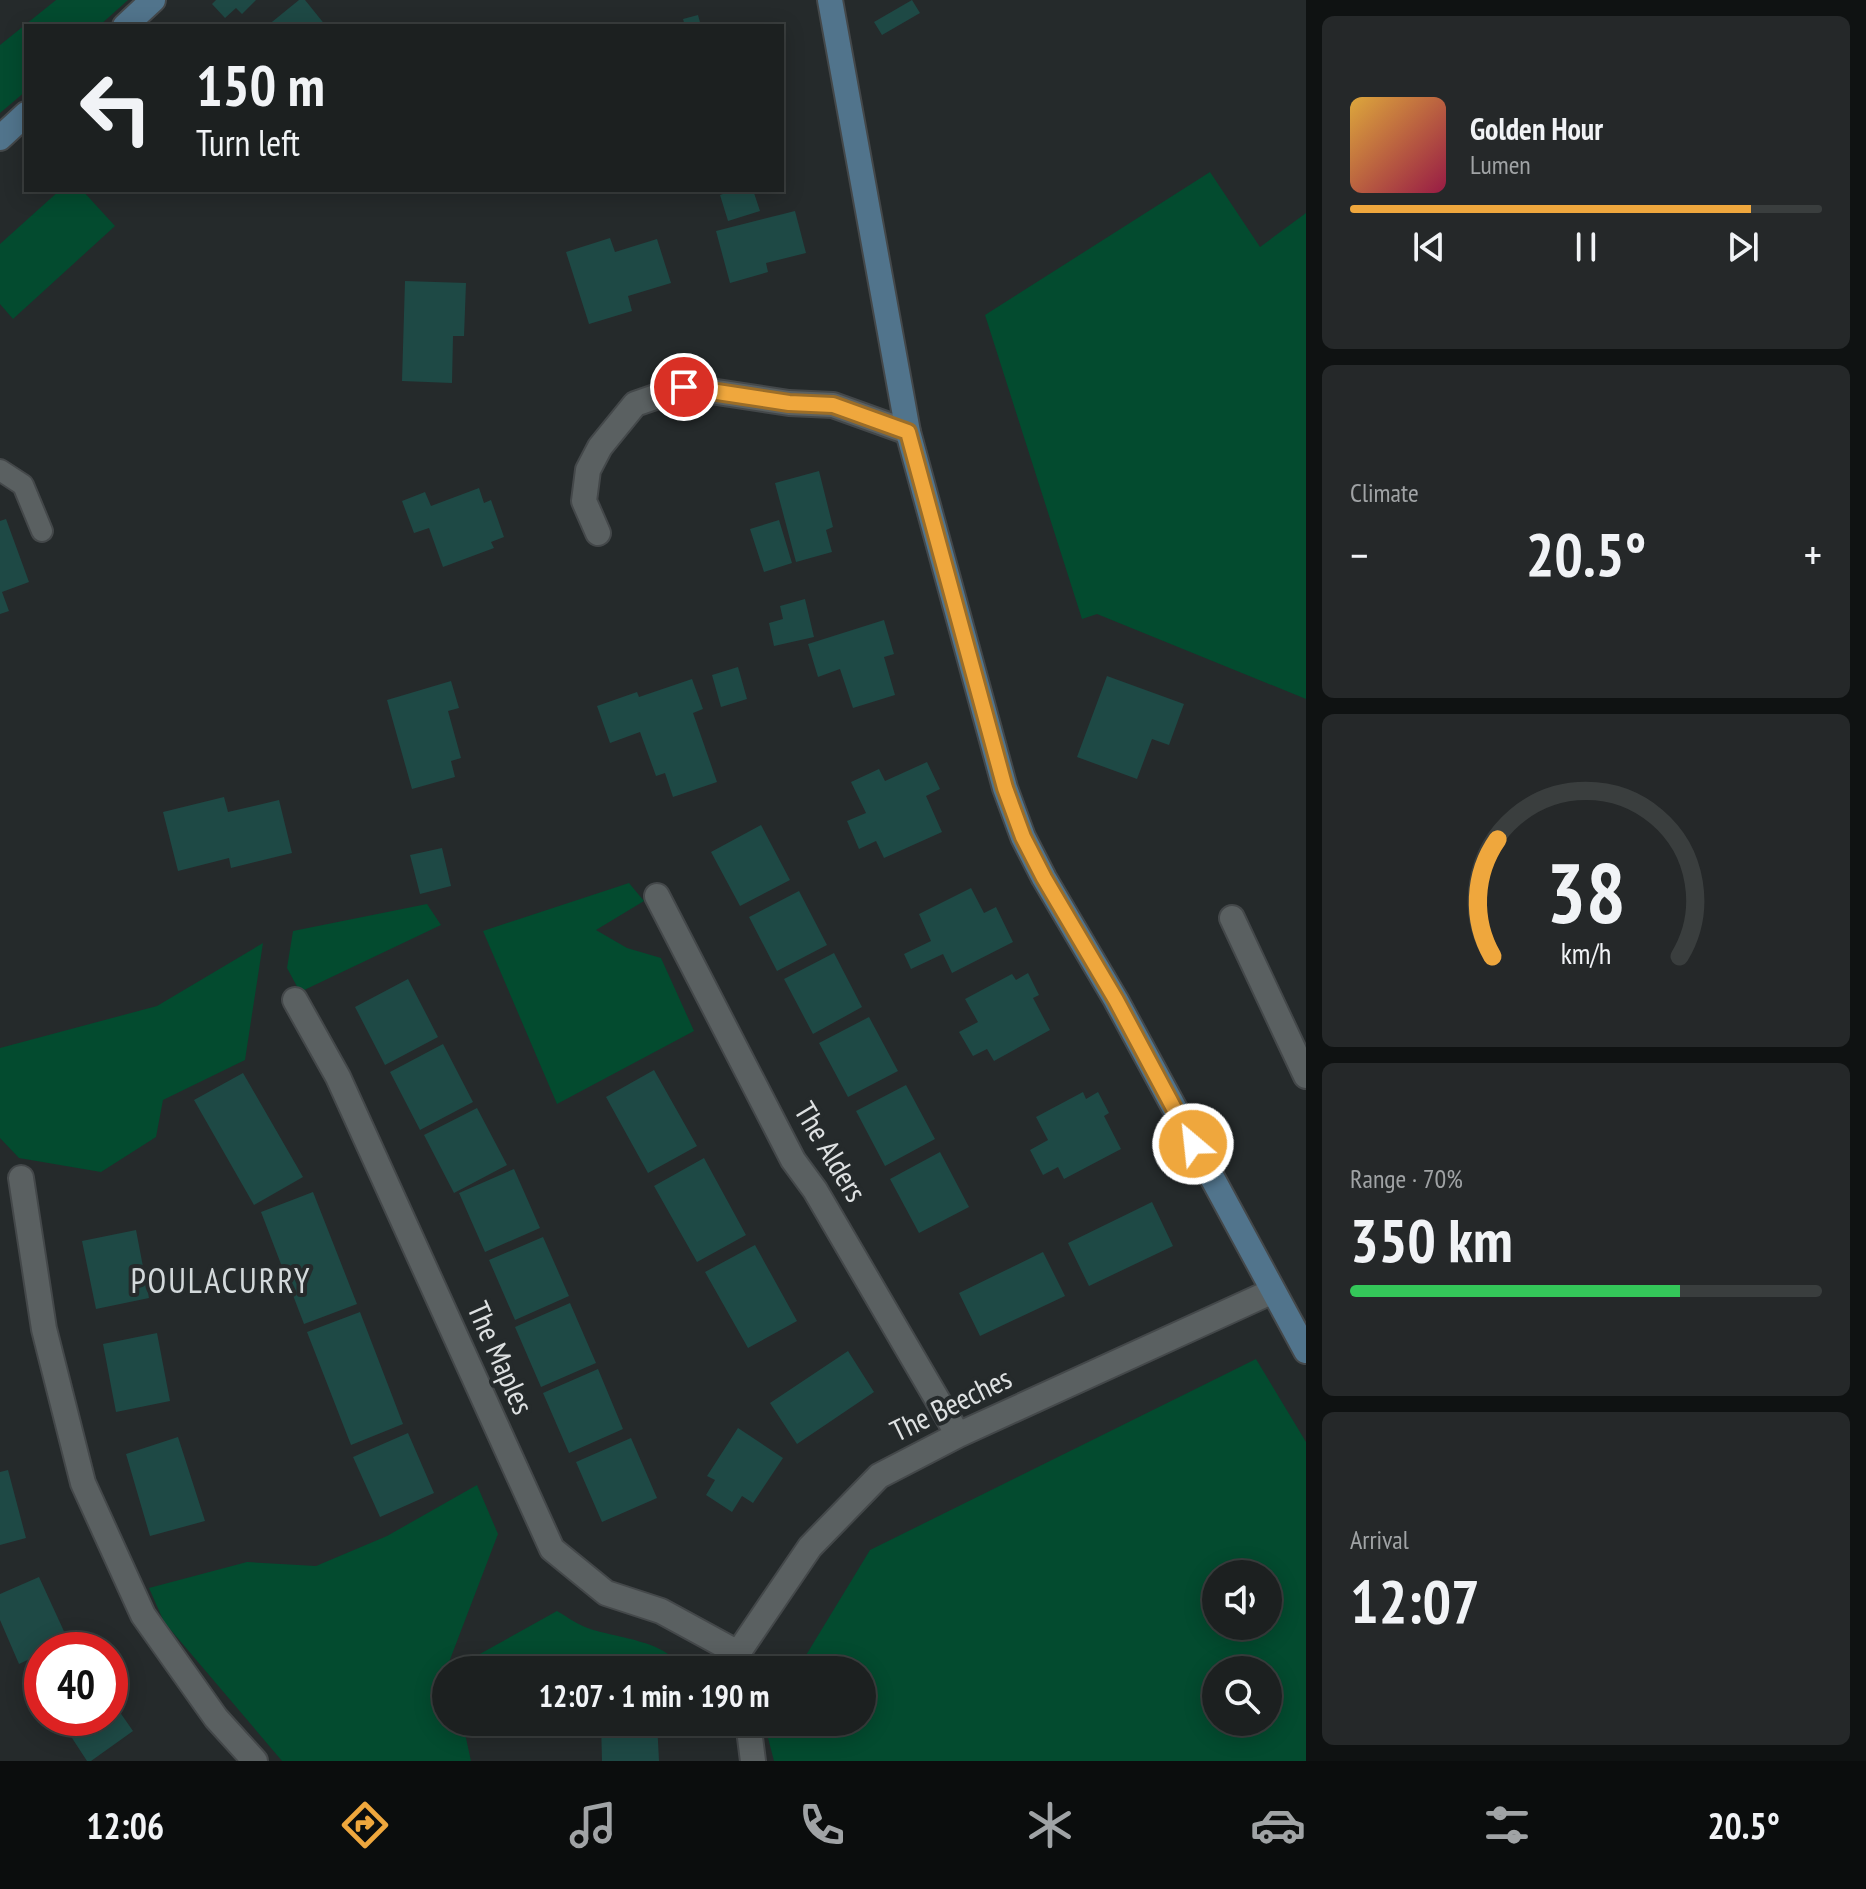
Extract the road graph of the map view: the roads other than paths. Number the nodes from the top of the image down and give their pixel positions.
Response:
1 (153, 0) edge
2 (830, 0) edge
3 (127, 24) edge
4 (24, 116) edge
5 (0, 138) edge
6 (908, 432) junction
7 (0, 470) edge
8 (42, 531) dead end
9 (598, 533) dead end
10 (657, 896) dead end
11 (1232, 918) dead end
12 (295, 1000) dead end
13 (1306, 1076) edge
14 (21, 1178) dead end
15 (1273, 1291) junction
16 (1306, 1351) edge
17 (958, 1435) junction
18 (732, 1656) edge
19 (743, 1656) edge
20 (750, 1736) edge
21 (255, 1761) edge
22 (753, 1761) edge

1 - 3 street
2 - 6 street
4 - 5 street
6 - 9 street
6 - 15 street
7 - 8 lane
10 - 17 street, The Alders
11 - 13 street
12 - 18 street, The Maples
14 - 21 street
15 - 16 street
15 - 17 street, The Beeches
17 - 19 street, The Beeches
20 - 22 street

